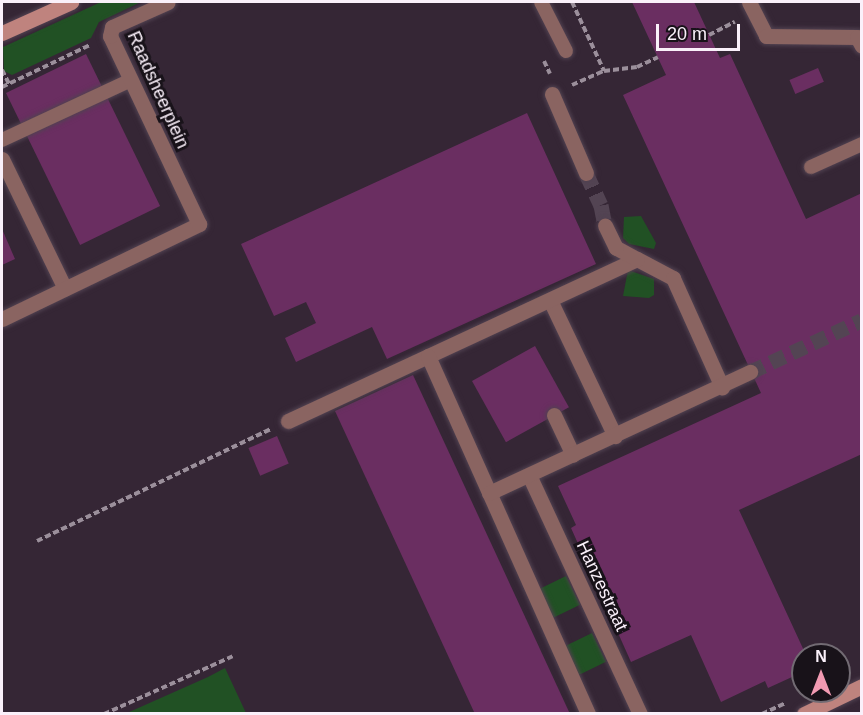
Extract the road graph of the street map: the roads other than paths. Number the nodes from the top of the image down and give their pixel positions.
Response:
1 (71, 2) edge
2 (168, 2) edge
3 (541, 2) edge
4 (752, 7) edge
5 (2, 33) edge
6 (861, 46) edge
7 (566, 51) dead end
8 (131, 80) junction
9 (552, 94) road end
10 (2, 140) edge
11 (861, 144) edge
12 (2, 159) edge
13 (811, 167) dead end
14 (586, 173) tunnel mouth
15 (605, 225) tunnel mouth
16 (637, 259) junction
17 (65, 289) junction
18 (550, 300) junction
19 (2, 319) edge
20 (428, 356) junction
21 (750, 372) tunnel mouth
22 (722, 387) junction
23 (554, 415) dead end
24 (288, 421) road end
25 (615, 435) junction
26 (573, 454) junction
27 (529, 475) junction
28 (489, 493) junction
29 (861, 686) edge
30 (588, 714) edge
31 (640, 714) edge
32 (804, 714) edge

1 - 5 main road
2 - 8 street, Raadsheerplein
3 - 7 lane
4 - 6 street
8 - 10 lane
8 - 17 street, Raadsheerplein
9 - 14 street
11 - 13 lane
12 - 17 street
15 - 16 street
16 - 18 street
16 - 22 street
17 - 19 street
18 - 20 street
18 - 25 street
20 - 24 street
20 - 28 street
21 - 22 street
22 - 25 street
23 - 26 street
25 - 26 street
26 - 27 street
27 - 28 street
27 - 31 street, Hanzestraat
28 - 30 street
29 - 32 main road

